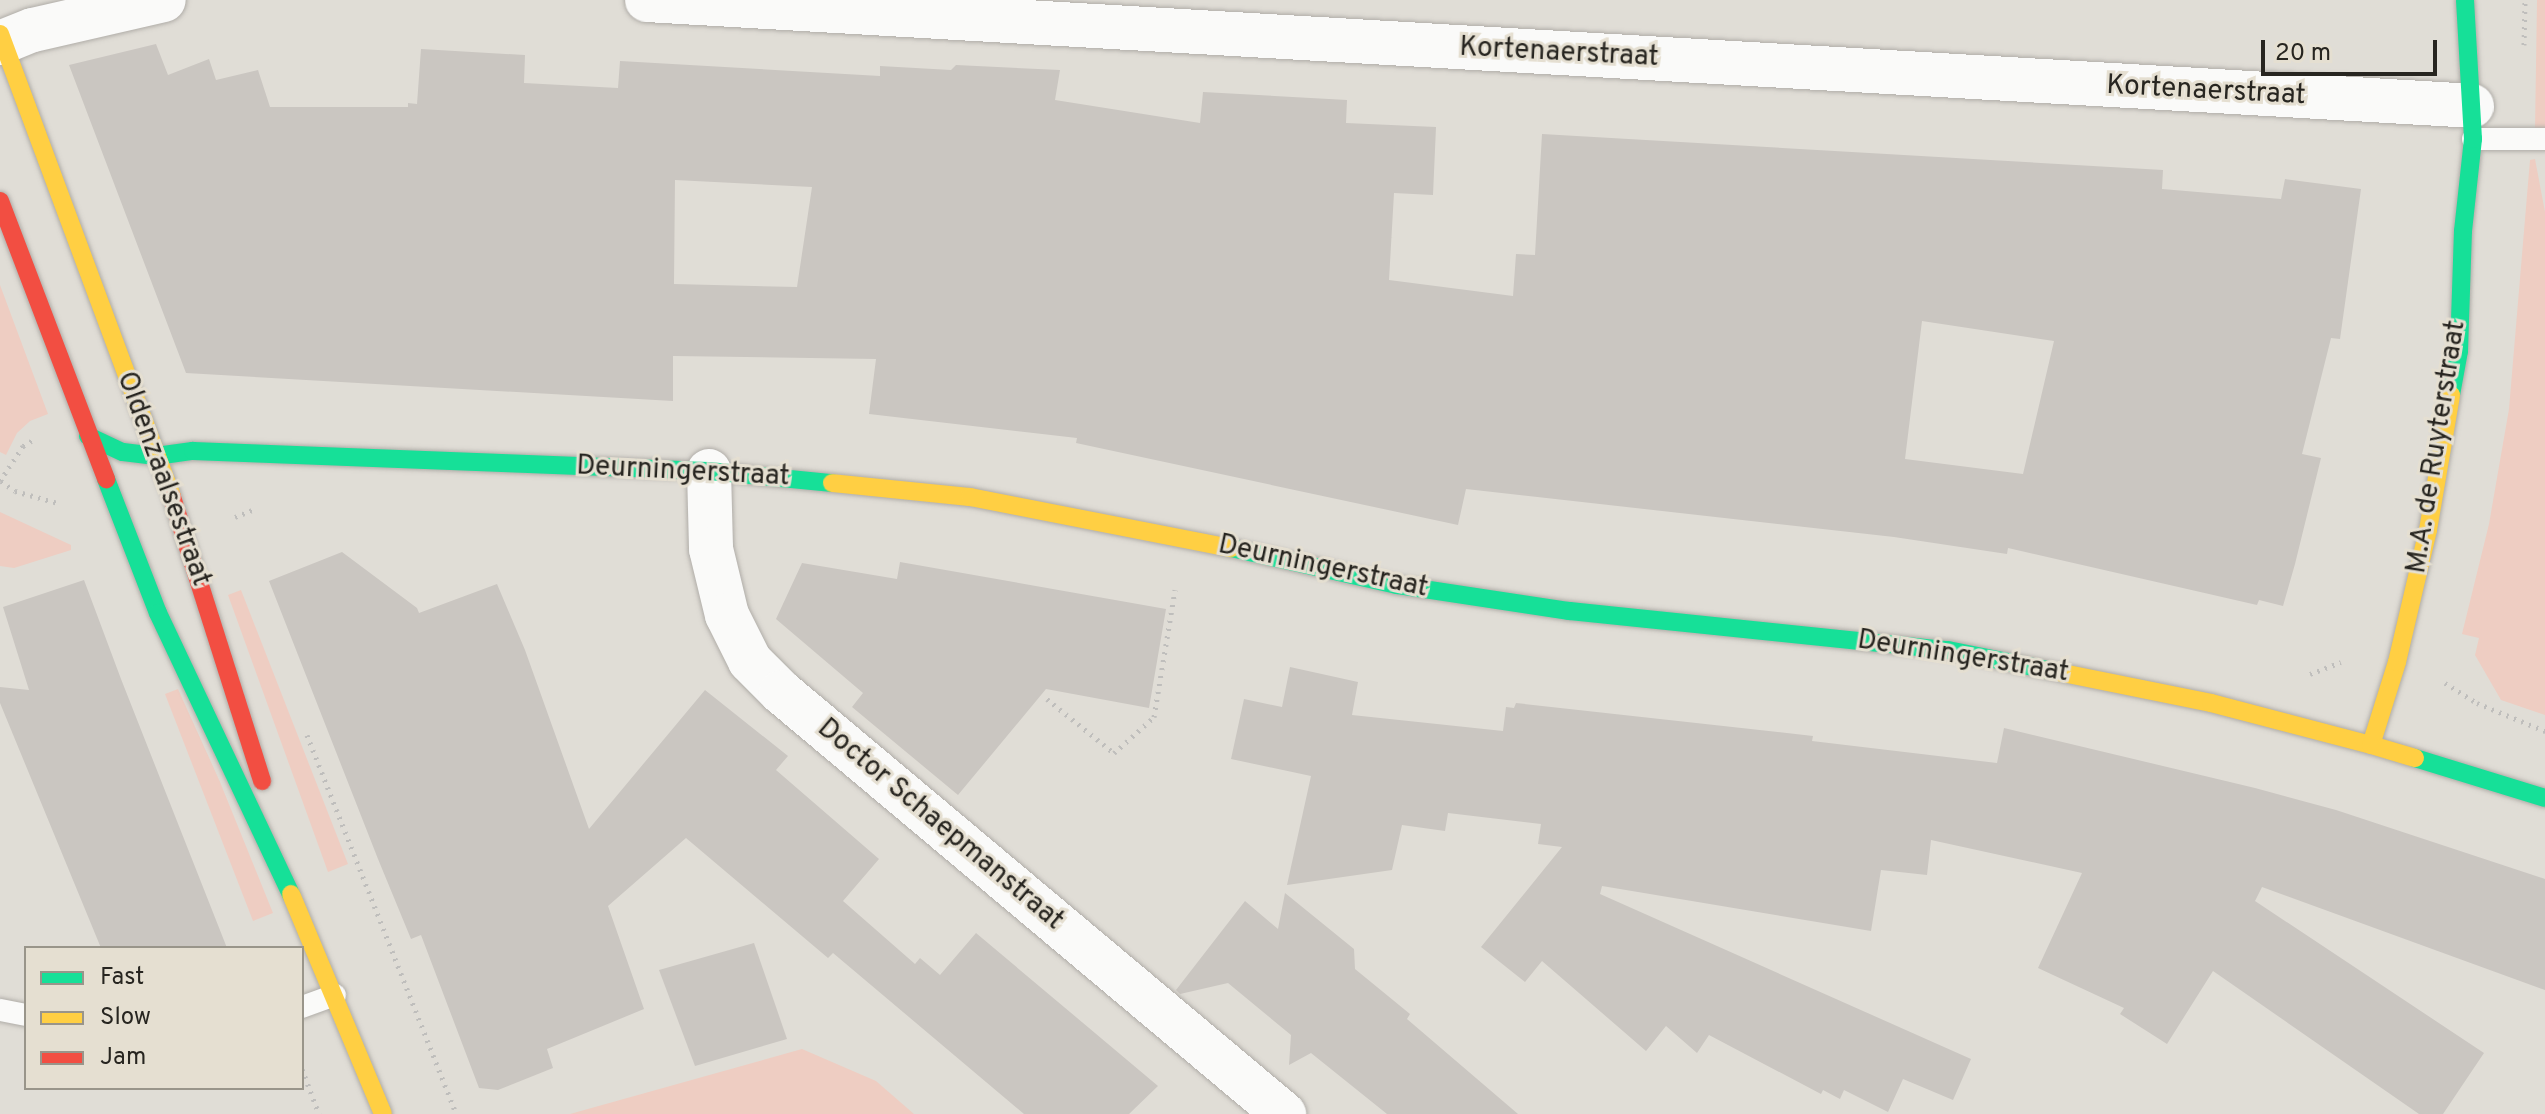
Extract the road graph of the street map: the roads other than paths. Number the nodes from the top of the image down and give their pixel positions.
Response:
1 (164, 0) edge
2 (647, 0) edge
3 (2465, 0) edge
4 (1, 40) edge
5 (2472, 122) junction
6 (2545, 139) edge
7 (0, 201) edge
8 (88, 436) junction
9 (156, 456) junction
10 (709, 471) junction
11 (2371, 745) junction
12 (2545, 798) edge
13 (308, 929) junction
14 (335, 995) junction
15 (304, 1006) edge
16 (0, 1010) edge
17 (24, 1015) edge
18 (1271, 1104) edge
19 (383, 1114) edge

1 - 4 street
2 - 5 street, Kortenaerstraat
3 - 5 main road, M.A. de Ruyterstraat
4 - 9 main road, Oldenzaalsestraat
5 - 6 lane
5 - 11 main road, M.A. de Ruyterstraat
7 - 8 main road, Oldenzaalsestraat
8 - 9 main road, Deurningerstraat
8 - 13 main road, Oldenzaalsestraat
9 - 10 main road, Deurningerstraat
9 - 13 main road, Oldenzaalsestraat
10 - 11 main road, Deurningerstraat
10 - 18 street, Doctor Schaepmanstraat
11 - 12 main road, Deurningerstraat
13 - 14 main road, Oldenzaalsestraat
14 - 15 lane
14 - 19 main road, Oldenzaalsestraat
16 - 17 lane

